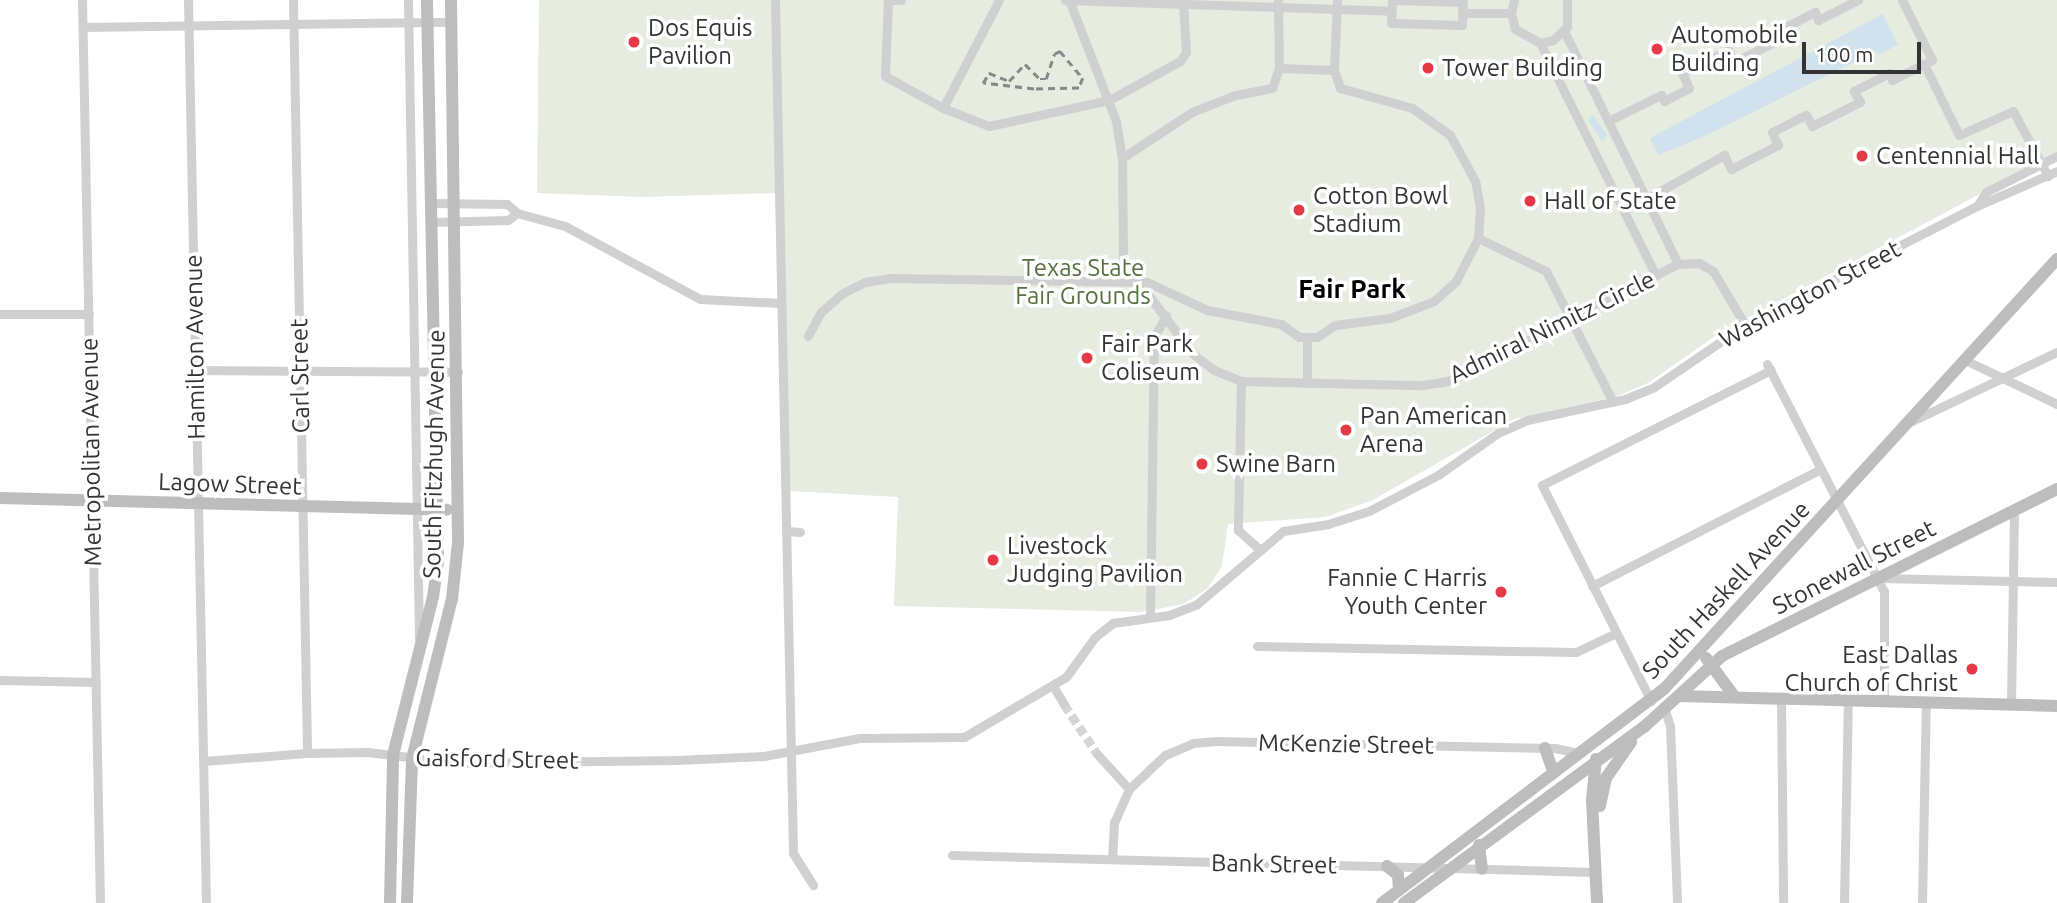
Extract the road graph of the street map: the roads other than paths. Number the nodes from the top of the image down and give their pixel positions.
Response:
1 (82, 0) edge
2 (188, 0) edge
3 (293, 0) edge
4 (408, 0) edge
5 (427, 0) edge
6 (451, 0) edge
7 (775, 0) edge
8 (888, 0) edge
9 (901, 0) edge
10 (999, 0) edge
11 (1067, 0) edge
12 (1394, 0) edge
13 (1514, 0) edge
14 (1567, 0) edge
15 (1858, 0) edge
16 (1902, 0) edge
17 (1182, 3) junction
18 (1278, 4) edge
19 (1337, 5) edge
20 (1391, 12) junction
21 (1462, 13) junction
22 (1511, 13) junction
23 (427, 22) junction
24 (451, 22) junction
25 (408, 23) junction
26 (293, 24) junction
27 (188, 26) junction
28 (83, 27) junction
29 (1564, 31) junction
30 (1540, 43) junction
31 (1924, 64) junction
32 (1279, 68) junction
33 (1334, 70) junction
34 (1109, 100) junction
35 (943, 108) junction
36 (1608, 121) junction
37 (2057, 156) edge
38 (1122, 158) junction
39 (2042, 164) junction
40 (2053, 173) edge
41 (1646, 199) junction
42 (431, 202) junction
43 (455, 203) junction
44 (1976, 206) junction
45 (517, 213) junction
46 (431, 222) junction
47 (455, 222) junction
48 (1478, 238) junction
49 (2057, 259) edge
50 (1678, 264) junction
51 (1656, 276) junction
52 (1136, 281) junction
53 (780, 303) junction
54 (0, 314) edge
55 (89, 314) junction
56 (1166, 316) junction
57 (1571, 320) junction
58 (1745, 325) junction
59 (808, 336) dead end
60 (1307, 338) junction
61 (2057, 352) edge
62 (1965, 360) junction
63 (195, 370) junction
64 (299, 371) junction
65 (414, 372) junction
66 (435, 372) junction
67 (458, 372) junction
68 (2003, 378) junction
69 (1241, 381) junction
70 (1307, 383) junction
71 (1613, 402) junction
72 (2057, 404) edge
73 (1907, 423) junction
74 (1821, 469) junction
75 (2057, 489) edge
76 (0, 498) edge
77 (92, 501) junction
78 (1837, 501) junction
79 (198, 504) junction
80 (303, 508) junction
81 (440, 510) junction
82 (459, 510) junction
83 (2014, 510) junction
84 (415, 511) junction
85 (786, 531) junction
86 (800, 531) dead end
87 (1258, 548) junction
88 (1877, 579) junction
89 (2014, 581) junction
90 (2057, 582) edge
91 (1592, 586) junction
92 (1150, 617) junction
93 (1616, 634) junction
94 (1257, 646) dead end
95 (419, 648) junction
96 (1701, 650) junction
97 (1711, 664) junction
98 (0, 680) edge
99 (96, 682) junction
100 (1053, 685) junction
101 (1679, 696) junction
102 (1734, 696) junction
103 (1781, 697) junction
104 (1848, 700) junction
105 (1651, 701) junction
106 (1884, 701) junction
107 (1926, 702) junction
108 (1064, 704) tunnel mouth
109 (2011, 704) junction
110 (2057, 706) edge
111 (1665, 710) junction
112 (1617, 726) junction
113 (1644, 727) junction
114 (1545, 748) junction
115 (791, 750) junction
116 (307, 752) junction
117 (1578, 753) junction
118 (393, 755) junction
119 (1098, 755) tunnel mouth
120 (411, 759) junction
121 (204, 761) junction
122 (1594, 763) junction
123 (1553, 771) junction
124 (1606, 778) junction
125 (1562, 785) junction
126 (1129, 789) junction
127 (1592, 800) junction
128 (1596, 837) junction
129 (1479, 845) junction
130 (952, 855) dead end
131 (1112, 859) junction
132 (1387, 866) junction
133 (1427, 868) junction
134 (1448, 868) junction
135 (1482, 869) junction
136 (1596, 872) junction
137 (813, 885) dead end
138 (1399, 890) junction
139 (100, 903) edge
140 (206, 903) edge
141 (390, 903) edge
142 (407, 903) edge
143 (1382, 903) edge
144 (1404, 903) edge
145 (1597, 903) edge
146 (1677, 903) edge
147 (1783, 903) edge
148 (1844, 903) edge
149 (1922, 903) edge

1 - 28 street, Metropolitan Avenue
2 - 27 street, Hamilton Avenue
3 - 26 street, Carl Street
4 - 25 street, South Fitzhugh Avenue
5 - 23 main road, South Fitzhugh Avenue
6 - 24 main road, South Fitzhugh Avenue
7 - 53 street
8 - 9 street
8 - 35 street
10 - 35 street
11 - 17 street
11 - 34 street
12 - 20 street
12 - 21 street
13 - 22 street
14 - 29 street
15 - 36 street
16 - 31 street
17 - 18 street
17 - 34 street
18 - 19 street
18 - 32 street
19 - 20 street
19 - 33 street
20 - 21 street
21 - 22 street
22 - 30 street
23 - 24 street
23 - 25 street
23 - 42 main road, South Fitzhugh Avenue
24 - 43 main road, South Fitzhugh Avenue
25 - 26 street
25 - 65 street, South Fitzhugh Avenue
26 - 27 street
26 - 64 street, Carl Street
27 - 28 street
27 - 63 street, Hamilton Avenue
28 - 55 street, Metropolitan Avenue
29 - 30 street
29 - 36 street
30 - 51 street
31 - 39 street
31 - 41 street
32 - 33 street
32 - 38 street
33 - 48 street
34 - 35 street
34 - 38 street
36 - 41 street
37 - 39 street, Washington Street
38 - 52 street
39 - 40 street
39 - 44 street, Washington Street
40 - 44 street, Washington Street
41 - 50 street
42 - 43 street
42 - 46 main road, South Fitzhugh Avenue
43 - 45 street
43 - 47 main road, South Fitzhugh Avenue
44 - 58 street, Washington Street
45 - 47 street
45 - 53 street
46 - 47 street
46 - 66 main road, South Fitzhugh Avenue
47 - 67 main road, South Fitzhugh Avenue
48 - 57 street
48 - 60 street
49 - 62 main road, South Haskell Avenue
50 - 51 street, Admiral Nimitz Circle
50 - 58 street, Admiral Nimitz Circle
51 - 57 street, Admiral Nimitz Circle
52 - 56 street
52 - 59 street
52 - 60 street
53 - 85 street
54 - 55 street
55 - 77 street, Metropolitan Avenue
56 - 69 street
56 - 92 street
57 - 70 street, Admiral Nimitz Circle
57 - 71 street
58 - 71 street, Washington Street
60 - 70 street
61 - 68 street
62 - 68 street
62 - 73 main road, South Haskell Avenue
63 - 64 street
63 - 79 street, Hamilton Avenue
64 - 65 street
64 - 80 street, Carl Street
65 - 66 street
65 - 84 street, South Fitzhugh Avenue
66 - 67 street
66 - 81 main road, South Fitzhugh Avenue
67 - 82 main road, South Fitzhugh Avenue
68 - 72 street
68 - 73 street
69 - 70 street, Admiral Nimitz Circle
69 - 87 street
71 - 87 street, Washington Street
73 - 78 main road, South Haskell Avenue
74 - 78 street
74 - 91 street
74 - 91 street
75 - 83 main road, Stonewall Street
76 - 77 main road, Lagow Street
77 - 79 main road, Lagow Street
77 - 99 street, Metropolitan Avenue
78 - 88 street
78 - 96 main road, South Haskell Avenue
79 - 80 main road, Lagow Street
79 - 121 street, Hamilton Avenue
80 - 84 main road, Lagow Street
80 - 116 street, Carl Street
81 - 82 main road, Lagow Street
81 - 84 main road, Lagow Street
81 - 95 main road, South Fitzhugh Avenue
82 - 120 main road, South Fitzhugh Avenue
83 - 88 main road, Stonewall Street
83 - 89 street
84 - 95 street, South Fitzhugh Avenue
85 - 86 street
85 - 115 street
87 - 92 street, Washington Street
88 - 89 street
88 - 97 main road, Stonewall Street
88 - 106 street
89 - 90 street
89 - 109 street
91 - 93 street
92 - 100 street, Washington Street
93 - 94 street
93 - 105 street
95 - 118 main road, South Fitzhugh Avenue
96 - 97 main road
96 - 105 main road, South Haskell Avenue
97 - 101 main road, Stonewall Street
97 - 102 main road
98 - 99 street
99 - 139 street, Metropolitan Avenue
100 - 108 street
100 - 115 street, Washington Street
101 - 102 main road
101 - 111 main road, South Haskell Avenue
102 - 103 main road
103 - 104 main road
103 - 147 street
104 - 106 main road
104 - 148 street
105 - 112 main road, South Haskell Avenue
106 - 107 main road
107 - 109 main road
107 - 149 street
109 - 110 main road
111 - 113 main road, South Haskell Avenue
111 - 146 street
112 - 117 main road, South Haskell Avenue
112 - 122 main road
113 - 122 main road, South Haskell Avenue
113 - 124 main road
114 - 117 street, McKenzie Street
114 - 123 main road
114 - 126 street, McKenzie Street
115 - 120 street, Gaisford Street
115 - 137 street
116 - 118 street, Gaisford Street
116 - 121 street, Gaisford Street
117 - 122 main road
117 - 123 main road, South Haskell Avenue
118 - 120 street, Gaisford Street
118 - 141 main road, South Fitzhugh Avenue
119 - 126 street
120 - 142 main road, South Fitzhugh Avenue
121 - 140 street, Hamilton Avenue
122 - 124 main road
122 - 125 main road, South Haskell Avenue
122 - 127 main road
123 - 133 main road, South Haskell Avenue
124 - 128 main road
125 - 127 main road
125 - 129 main road, South Haskell Avenue
126 - 131 street
127 - 128 main road
128 - 136 main road
129 - 134 main road, South Haskell Avenue
129 - 135 main road
130 - 131 street, Bank Street
131 - 132 street, Bank Street
132 - 133 street, Bank Street
132 - 138 main road
133 - 134 street, Bank Street
133 - 138 main road, South Haskell Avenue
134 - 135 street, Bank Street
134 - 144 main road, South Haskell Avenue
135 - 136 street, Bank Street
136 - 145 main road
138 - 143 main road, South Haskell Avenue

